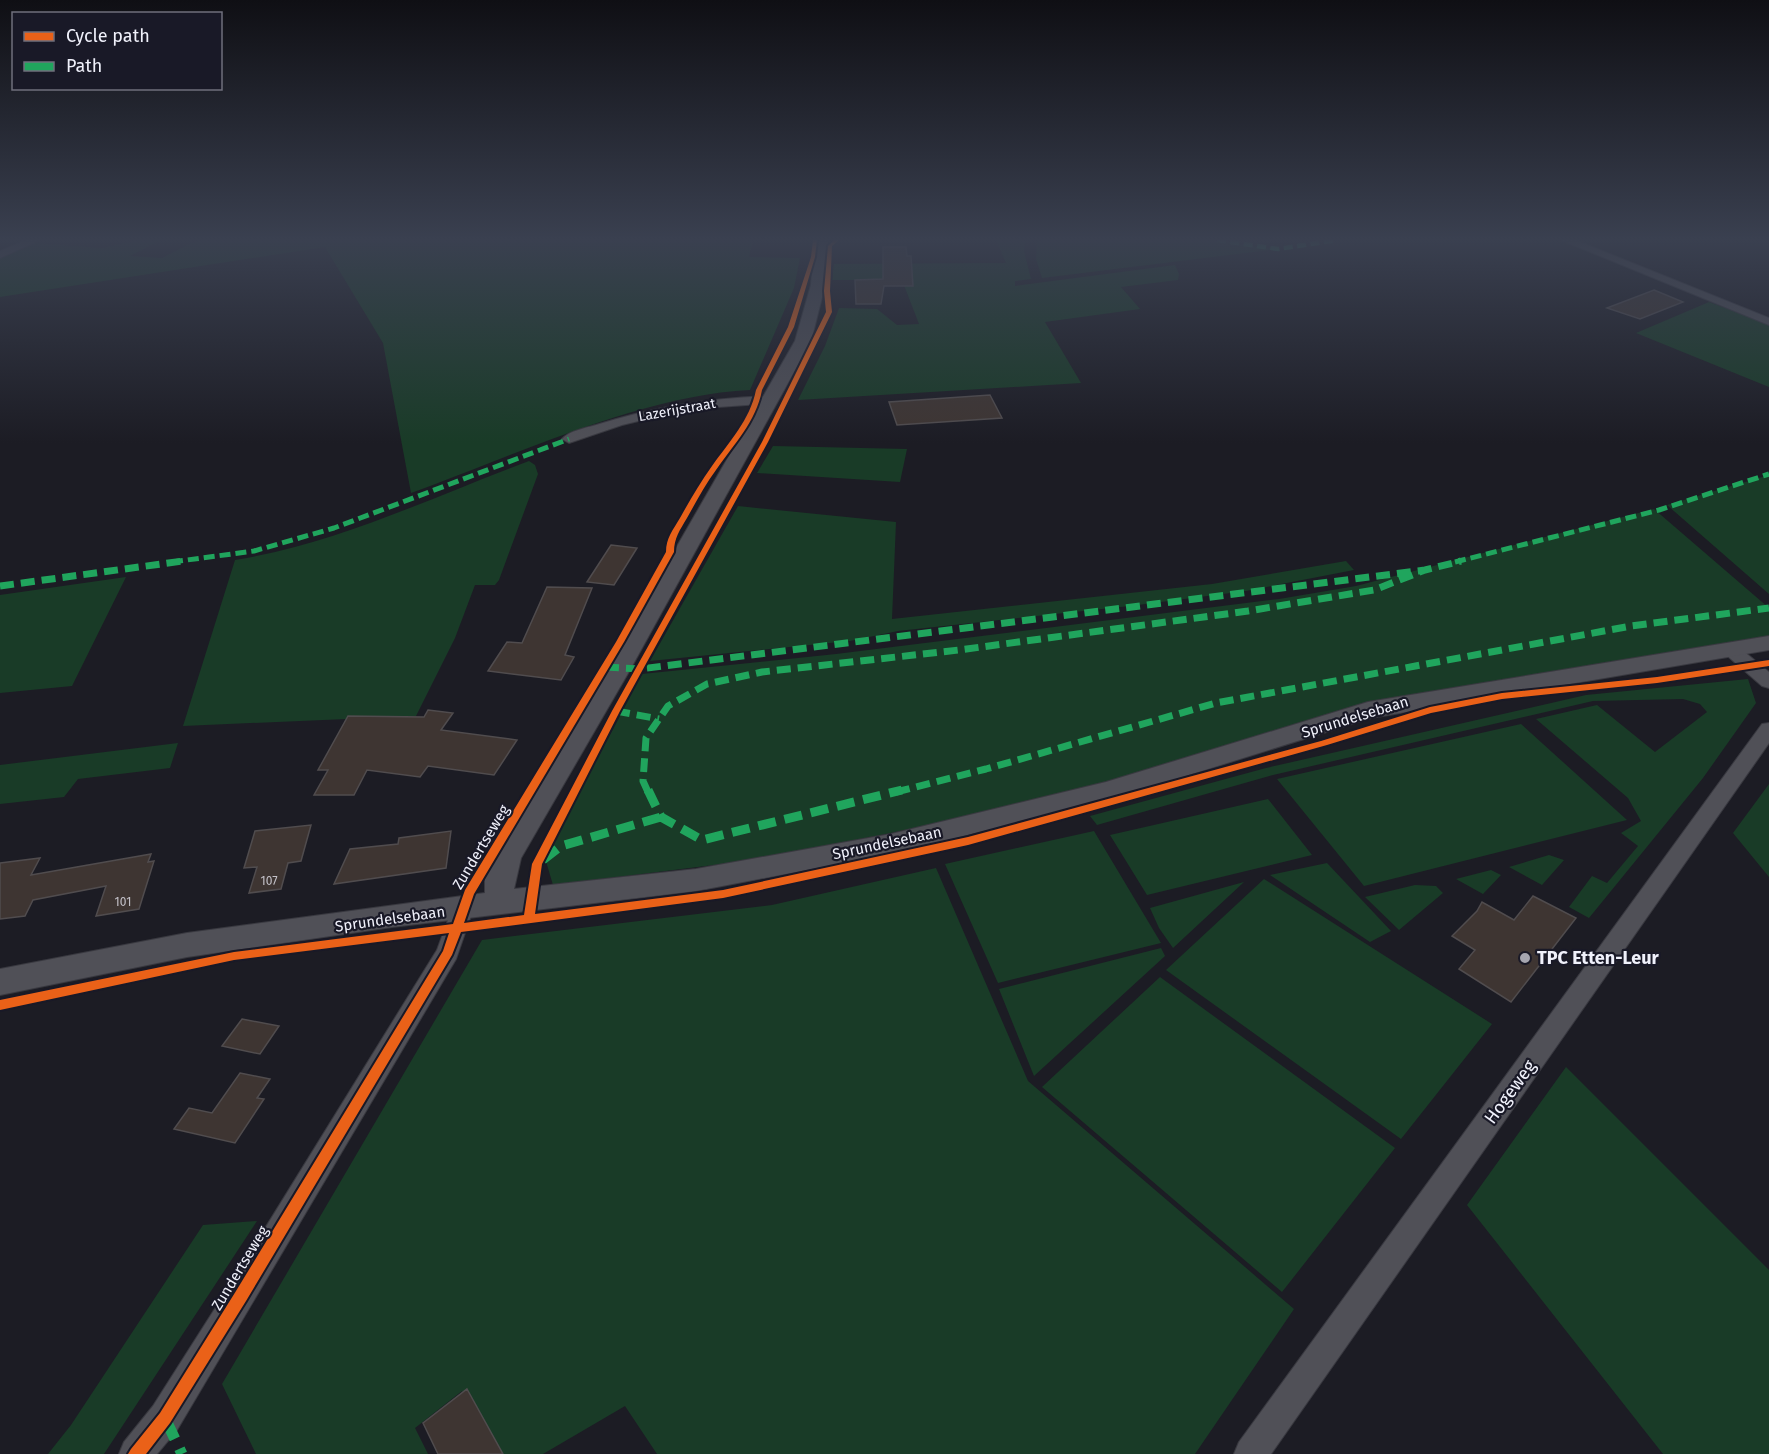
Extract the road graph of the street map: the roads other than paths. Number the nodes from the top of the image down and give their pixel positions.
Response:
1 (811, 308) edge
2 (1734, 308) edge
3 (1769, 322) edge
4 (769, 400) junction
5 (570, 439) dead end
6 (1769, 643) edge
7 (1730, 649) junction
8 (1769, 681) edge
9 (1769, 729) edge
10 (499, 903) junction
11 (463, 907) junction
12 (0, 982) edge
13 (136, 1454) edge
14 (1251, 1454) edge

1 - 4 street, Zundertseweg
2 - 3 street
4 - 5 street, Lazerijstraat
4 - 10 street, Zundertseweg
6 - 7 street, Sprundelsebaan
7 - 8 street
7 - 10 street, Sprundelsebaan
9 - 14 street, Hogeweg
10 - 11 street, Sprundelsebaan
11 - 12 street, Sprundelsebaan
11 - 13 street, Zundertseweg

